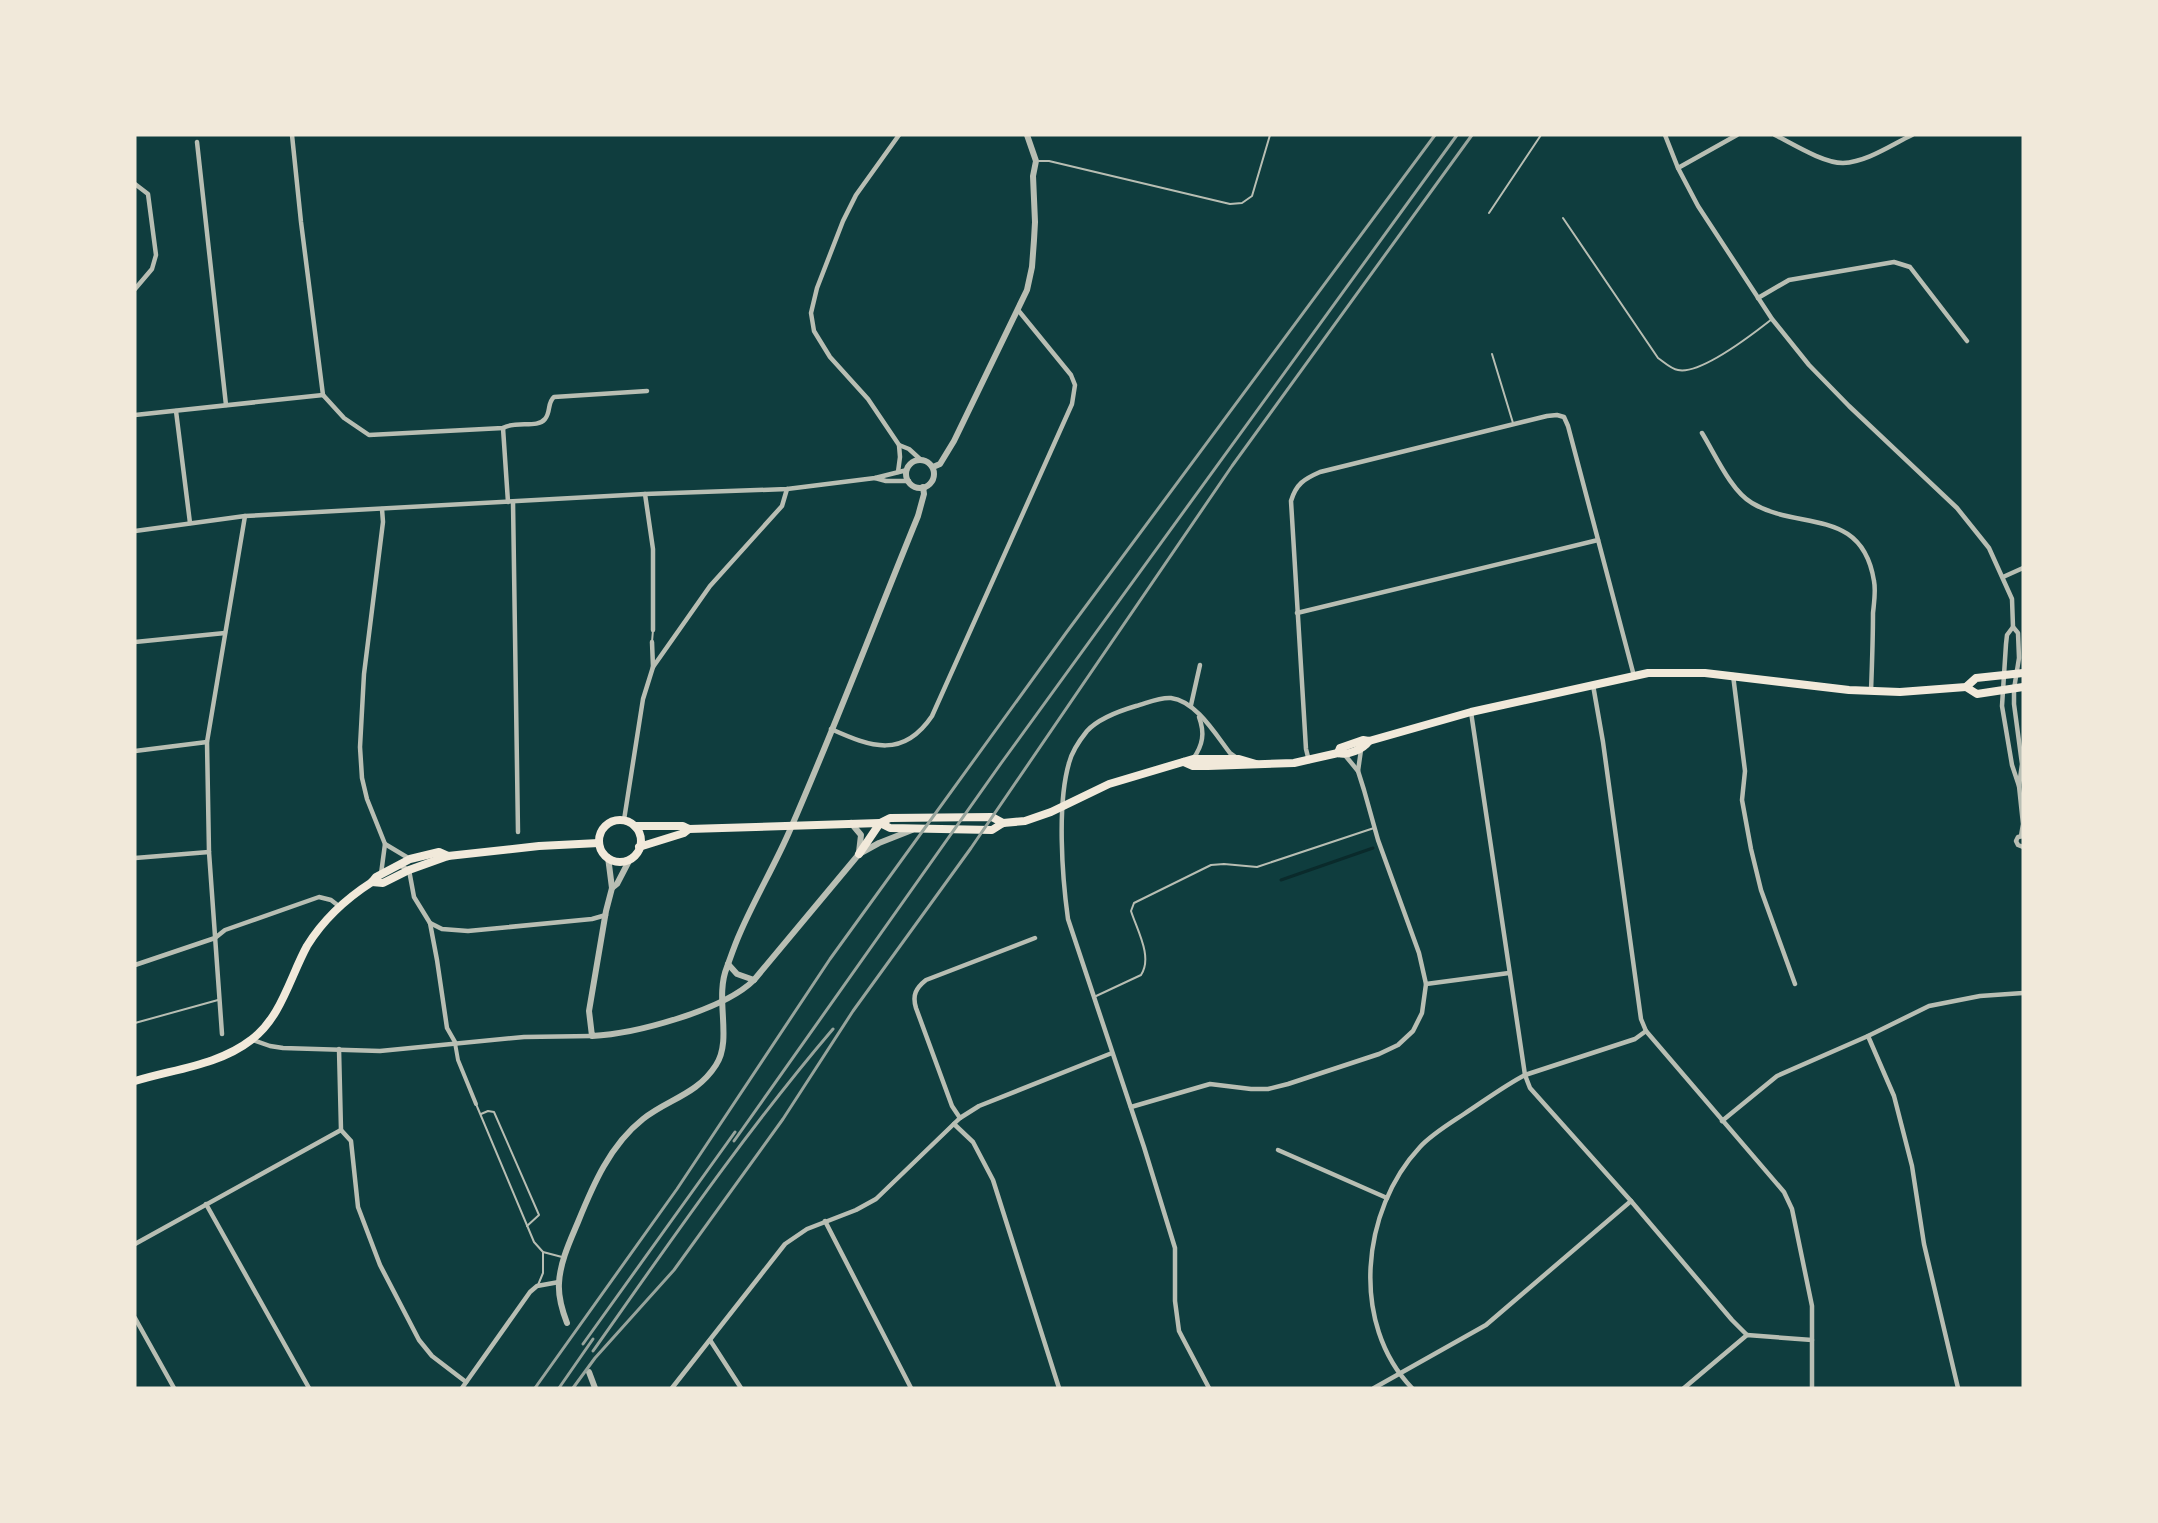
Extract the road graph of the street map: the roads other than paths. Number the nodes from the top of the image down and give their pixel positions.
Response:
1 (292, 135) edge
2 (900, 135) edge
3 (1027, 135) edge
4 (1270, 135) edge
5 (1541, 135) edge
6 (1665, 135) edge
7 (1737, 135) edge
8 (1775, 135) edge
9 (1912, 135) edge
10 (197, 142) dead end
11 (1036, 161) junction
12 (1678, 168) junction
13 (135, 184) edge
14 (1489, 213) dead end
15 (1563, 218) dead end
16 (135, 289) edge
17 (1758, 298) junction
18 (1018, 310) junction
19 (1772, 319) junction
20 (1967, 341) dead end
21 (1492, 354) dead end
22 (647, 391) dead end
23 (323, 395) junction
24 (226, 405) junction
25 (176, 411) junction
26 (135, 415) edge
27 (1513, 423) junction
28 (503, 428) junction
29 (1702, 433) dead end
30 (899, 445) junction
31 (921, 460) junction
32 (933, 467) junction
33 (907, 470) junction
34 (898, 472) junction
35 (875, 478) junction
36 (909, 481) junction
37 (924, 487) junction
38 (787, 489) junction
39 (645, 494) junction
40 (511, 502) junction
41 (382, 509) junction
42 (245, 516) junction
43 (190, 523) junction
44 (135, 531) edge
45 (1598, 540) junction
46 (2023, 568) edge
47 (2003, 577) junction
48 (1297, 613) junction
49 (2013, 627) junction
50 (653, 630) joint
51 (225, 633) junction
52 (135, 642) edge
53 (652, 642) joint
54 (1200, 665) dead end
55 (653, 668) junction
56 (2020, 673) edge
57 (1733, 675) junction
58 (1634, 676) junction
59 (2003, 676) junction
60 (1592, 684) junction
61 (1966, 687) junction
62 (2023, 687) edge
63 (2014, 689) junction
64 (1871, 691) junction
65 (2002, 691) junction
66 (1191, 705) junction
67 (1471, 712) junction
68 (1198, 716) junction
69 (831, 729) junction
70 (1369, 741) junction
71 (207, 742) junction
72 (1362, 748) junction
73 (135, 751) edge
74 (1341, 754) junction
75 (1193, 759) junction
76 (1239, 759) junction
77 (1309, 761) junction
78 (1184, 762) junction
79 (1256, 764) junction
80 (1358, 771) junction
81 (2019, 786) junction
82 (624, 820) junction
83 (850, 823) junction
84 (880, 823) junction
85 (1003, 823) junction
86 (634, 826) junction
87 (1374, 828) junction
88 (689, 829) junction
89 (916, 829) junction
90 (518, 832) dead end
91 (2022, 836) edge
92 (599, 843) junction
93 (385, 844) junction
94 (2023, 847) edge
95 (639, 848) junction
96 (864, 848) junction
97 (209, 852) junction
98 (448, 856) junction
99 (608, 857) junction
100 (135, 858) edge
101 (410, 859) junction
102 (630, 859) junction
103 (399, 865) junction
104 (409, 870) junction
105 (381, 874) junction
106 (372, 882) junction
107 (612, 888) junction
108 (340, 907) junction
109 (606, 915) junction
110 (430, 923) junction
111 (215, 938) junction
112 (1035, 938) dead end
113 (728, 964) junction
114 (135, 965) edge
115 (1509, 973) junction
116 (754, 980) junction
117 (1426, 984) junction
118 (1795, 984) dead end
119 (2023, 993) edge
120 (1093, 997) junction
121 (221, 999) junction
122 (721, 1003) junction
123 (135, 1023) edge
124 (1646, 1031) junction
125 (222, 1034) dead end
126 (592, 1035) junction
127 (1868, 1036) junction
128 (253, 1040) junction
129 (455, 1042) junction
130 (339, 1049) junction
131 (1112, 1053) junction
132 (1525, 1075) junction
133 (135, 1081) edge
134 (477, 1104) joint
135 (1131, 1107) junction
136 (481, 1114) junction
137 (960, 1118) junction
138 (1722, 1121) junction
139 (954, 1124) junction
140 (341, 1130) junction
141 (1278, 1150) dead end
142 (1387, 1198) junction
143 (1631, 1201) junction
144 (206, 1204) junction
145 (825, 1221) junction
146 (526, 1226) junction
147 (135, 1244) edge
148 (543, 1252) junction
149 (564, 1257) junction
150 (559, 1282) junction
151 (537, 1286) junction
152 (135, 1318) edge
153 (567, 1323) dead end
154 (1747, 1335) junction
155 (710, 1340) junction
156 (1812, 1340) junction
157 (589, 1372) dead end
158 (1399, 1374) junction
159 (466, 1382) junction
160 (174, 1388) edge
161 (309, 1388) edge
162 (462, 1388) edge
163 (595, 1388) edge
164 (672, 1388) edge
165 (741, 1388) edge
166 (911, 1388) edge
167 (1059, 1388) edge
168 (1209, 1388) edge
169 (1374, 1388) edge
170 (1412, 1388) edge
171 (1684, 1388) edge
172 (1812, 1388) edge
173 (1958, 1388) edge

1 - 23 street
2 - 30 street
3 - 11 street
4 - 11 lane
5 - 14 lane
6 - 12 street
7 - 12 street
8 - 9 street
10 - 24 street
11 - 18 street
12 - 17 street
13 - 16 street
15 - 19 lane
17 - 19 street
17 - 20 street
18 - 32 street
18 - 69 street
19 - 47 street
21 - 27 lane
22 - 28 street
23 - 24 street
23 - 28 street
24 - 25 street
25 - 26 street
25 - 43 street
27 - 45 street
27 - 48 street
28 - 40 street
29 - 64 street
30 - 31 street
30 - 34 street
31 - 32 street
31 - 33 street
32 - 37 street
33 - 34 street
33 - 36 street
34 - 35 street
35 - 36 street
35 - 38 street
36 - 37 street
37 - 69 street
38 - 39 street
38 - 55 street
39 - 40 street
39 - 50 street
40 - 41 street
40 - 90 street
41 - 42 street
41 - 93 street
42 - 43 street
42 - 51 street
43 - 44 street
45 - 48 street
45 - 58 street
46 - 47 street
47 - 49 street
48 - 77 street
49 - 56 street
49 - 59 street
50 - 53 lane
51 - 52 street
51 - 71 street
53 - 55 street
54 - 66 street
55 - 82 street
56 - 59 main road
56 - 63 street
57 - 58 main road
57 - 64 main road
57 - 118 street
58 - 60 main road
59 - 61 main road
59 - 65 street
60 - 67 main road
60 - 124 street
61 - 64 main road
61 - 65 main road
62 - 63 main road
63 - 65 main road
63 - 81 street
65 - 81 street
66 - 68 street
66 - 120 street
67 - 70 main road
67 - 115 street
68 - 75 street
68 - 76 street
69 - 113 street
70 - 72 main road
70 - 74 main road
71 - 73 street
71 - 97 street
72 - 74 main road
72 - 80 street
74 - 77 main road
74 - 80 street
75 - 76 main road
75 - 78 main road
76 - 79 main road
77 - 79 main road
78 - 79 main road
78 - 85 main road
80 - 87 street
81 - 91 street
82 - 86 main road
82 - 92 main road
83 - 84 main road
83 - 88 main road
83 - 96 street
84 - 85 main road
84 - 89 main road
84 - 96 main road
85 - 89 main road
86 - 88 main road
86 - 95 main road
87 - 117 street
87 - 120 lane
88 - 95 main road
89 - 96 street
91 - 94 street
92 - 98 main road
92 - 99 main road
93 - 101 street
93 - 105 street
95 - 102 main road
96 - 116 street
97 - 100 street
97 - 111 street
98 - 101 main road
98 - 104 main road
99 - 102 main road
99 - 107 street
101 - 103 main road
102 - 107 street
103 - 104 street
103 - 105 main road
104 - 106 main road
104 - 110 street
105 - 106 main road
106 - 108 main road
107 - 109 street
108 - 111 street
108 - 128 main road
109 - 110 street
109 - 126 street
110 - 129 street
111 - 114 street
111 - 121 street
112 - 137 street
113 - 116 street
113 - 122 street
115 - 117 street
115 - 132 street
116 - 122 street
117 - 135 street
119 - 127 street
120 - 131 street
121 - 123 lane
121 - 125 street
122 - 126 street
122 - 149 street
124 - 132 street
124 - 138 street
126 - 129 street
127 - 138 street
127 - 173 street
128 - 130 street
128 - 133 main road
129 - 130 street
129 - 134 street
130 - 140 street
131 - 135 street
131 - 137 street
132 - 142 street
132 - 143 street
134 - 136 lane
135 - 168 street
136 - 146 lane
136 - 146 lane
137 - 139 street
138 - 156 street
139 - 145 street
139 - 167 street
140 - 144 street
140 - 159 street
141 - 142 street
142 - 158 street
143 - 154 street
143 - 158 street
144 - 147 street
144 - 161 street
145 - 155 street
145 - 166 street
146 - 148 lane
148 - 149 lane
148 - 151 lane
149 - 150 street
150 - 151 street
150 - 153 street
151 - 159 street
152 - 160 street
154 - 156 street
154 - 171 street
155 - 164 street
155 - 165 street
156 - 172 street
157 - 163 street
158 - 169 street
158 - 170 street
159 - 162 street

